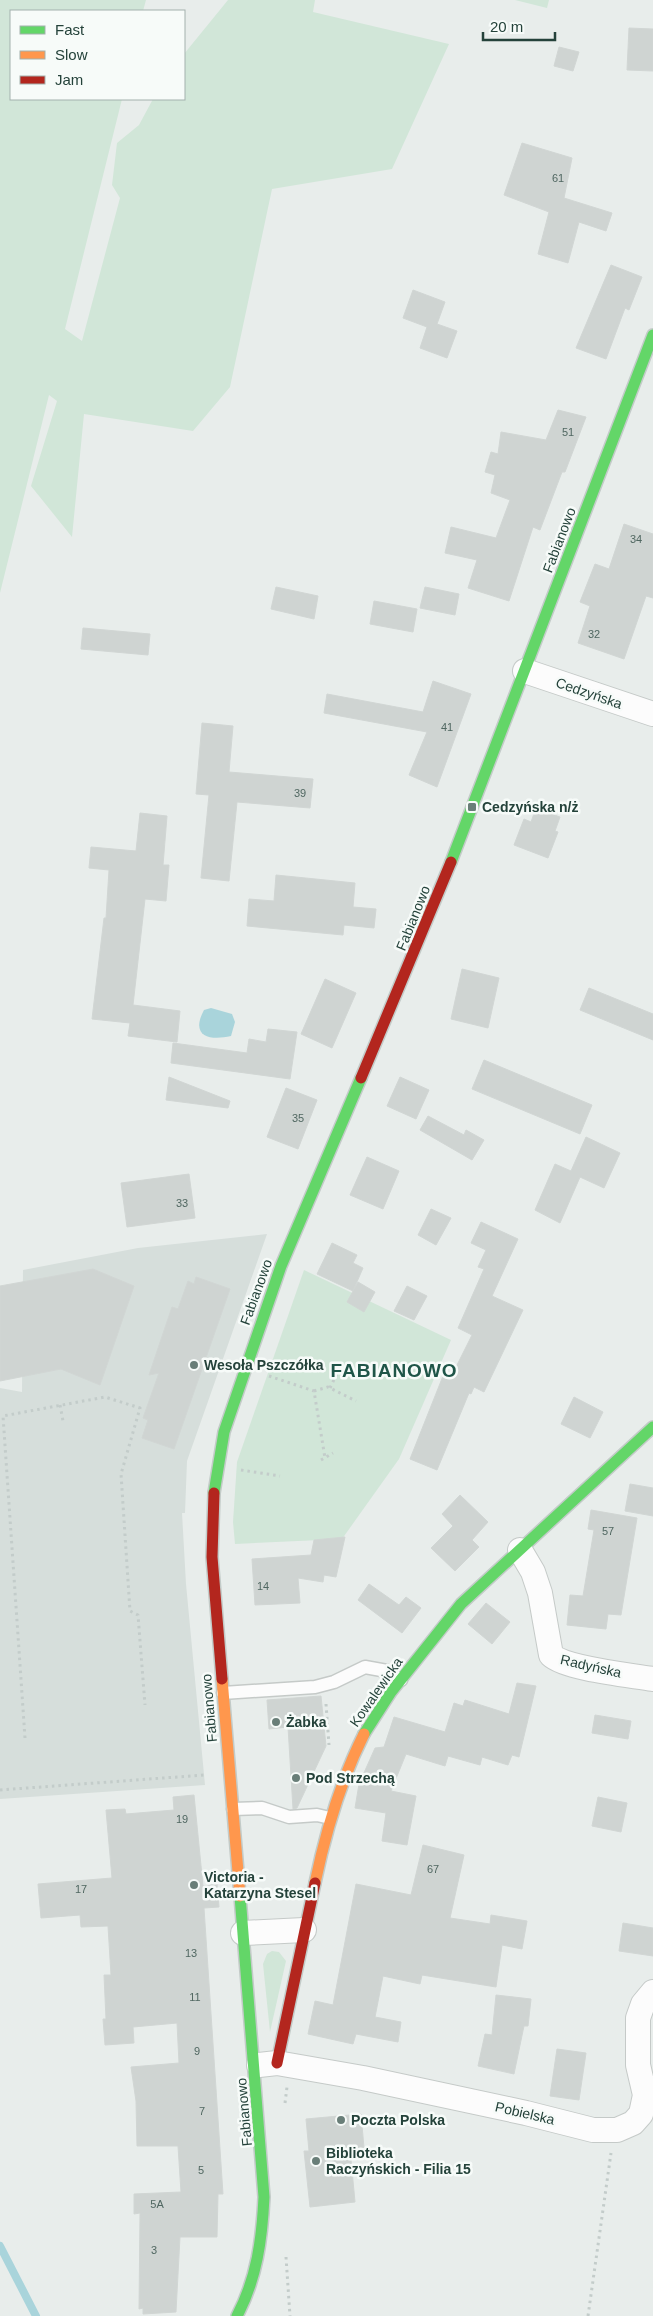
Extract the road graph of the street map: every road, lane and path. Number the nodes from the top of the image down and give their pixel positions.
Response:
1 (653, 335) edge
2 (525, 671) junction
3 (653, 714) edge
4 (339, 1369) dead end
5 (262, 1374) dead end
6 (330, 1388) junction
7 (314, 1391) junction
8 (356, 1401) dead end
9 (60, 1406) junction
10 (63, 1421) dead end
11 (653, 1427) edge
12 (333, 1453) dead end
13 (325, 1458) junction
14 (321, 1460) dead end
15 (233, 1469) dead end
16 (280, 1476) dead end
17 (520, 1550) junction
18 (653, 1679) edge
19 (400, 1680) junction
20 (324, 1684) junction
21 (223, 1693) junction
22 (145, 1705) dead end
23 (25, 1738) dead end
24 (325, 1752) dead end
25 (230, 1774) junction
26 (0, 1790) edge
27 (233, 1809) junction
28 (330, 1818) junction
29 (304, 1930) junction
30 (243, 1933) junction
31 (653, 1992) edge
32 (274, 2064) junction
33 (285, 2107) dead end
34 (609, 2130) junction
35 (286, 2251) dead end
36 (237, 2316) edge
37 (290, 2316) edge
38 (588, 2316) edge

1 - 2 street, Fabianowo
2 - 3 street, Cedzyńska
2 - 21 street, Fabianowo
4 - 6 path
5 - 7 path
6 - 7 path
6 - 8 path
7 - 13 path
9 - 10 path
9 - 22 path
9 - 23 path
11 - 17 street, Kowalewicka
12 - 13 path
13 - 14 path
15 - 16 path
17 - 18 street, Radyńska
17 - 19 street, Kowalewicka
19 - 20 lane
19 - 28 street, Kowalewicka
20 - 21 lane
20 - 24 path
21 - 25 street, Fabianowo
25 - 26 path
25 - 27 street, Fabianowo
27 - 28 lane
27 - 30 street, Fabianowo
28 - 29 street, Kowalewicka
29 - 30 street
29 - 32 street, Kowalewicka
30 - 32 street, Fabianowo
31 - 34 street, Pobielska
32 - 33 path
32 - 34 street, Pobielska
32 - 36 street, Fabianowo
34 - 38 path
35 - 37 path

